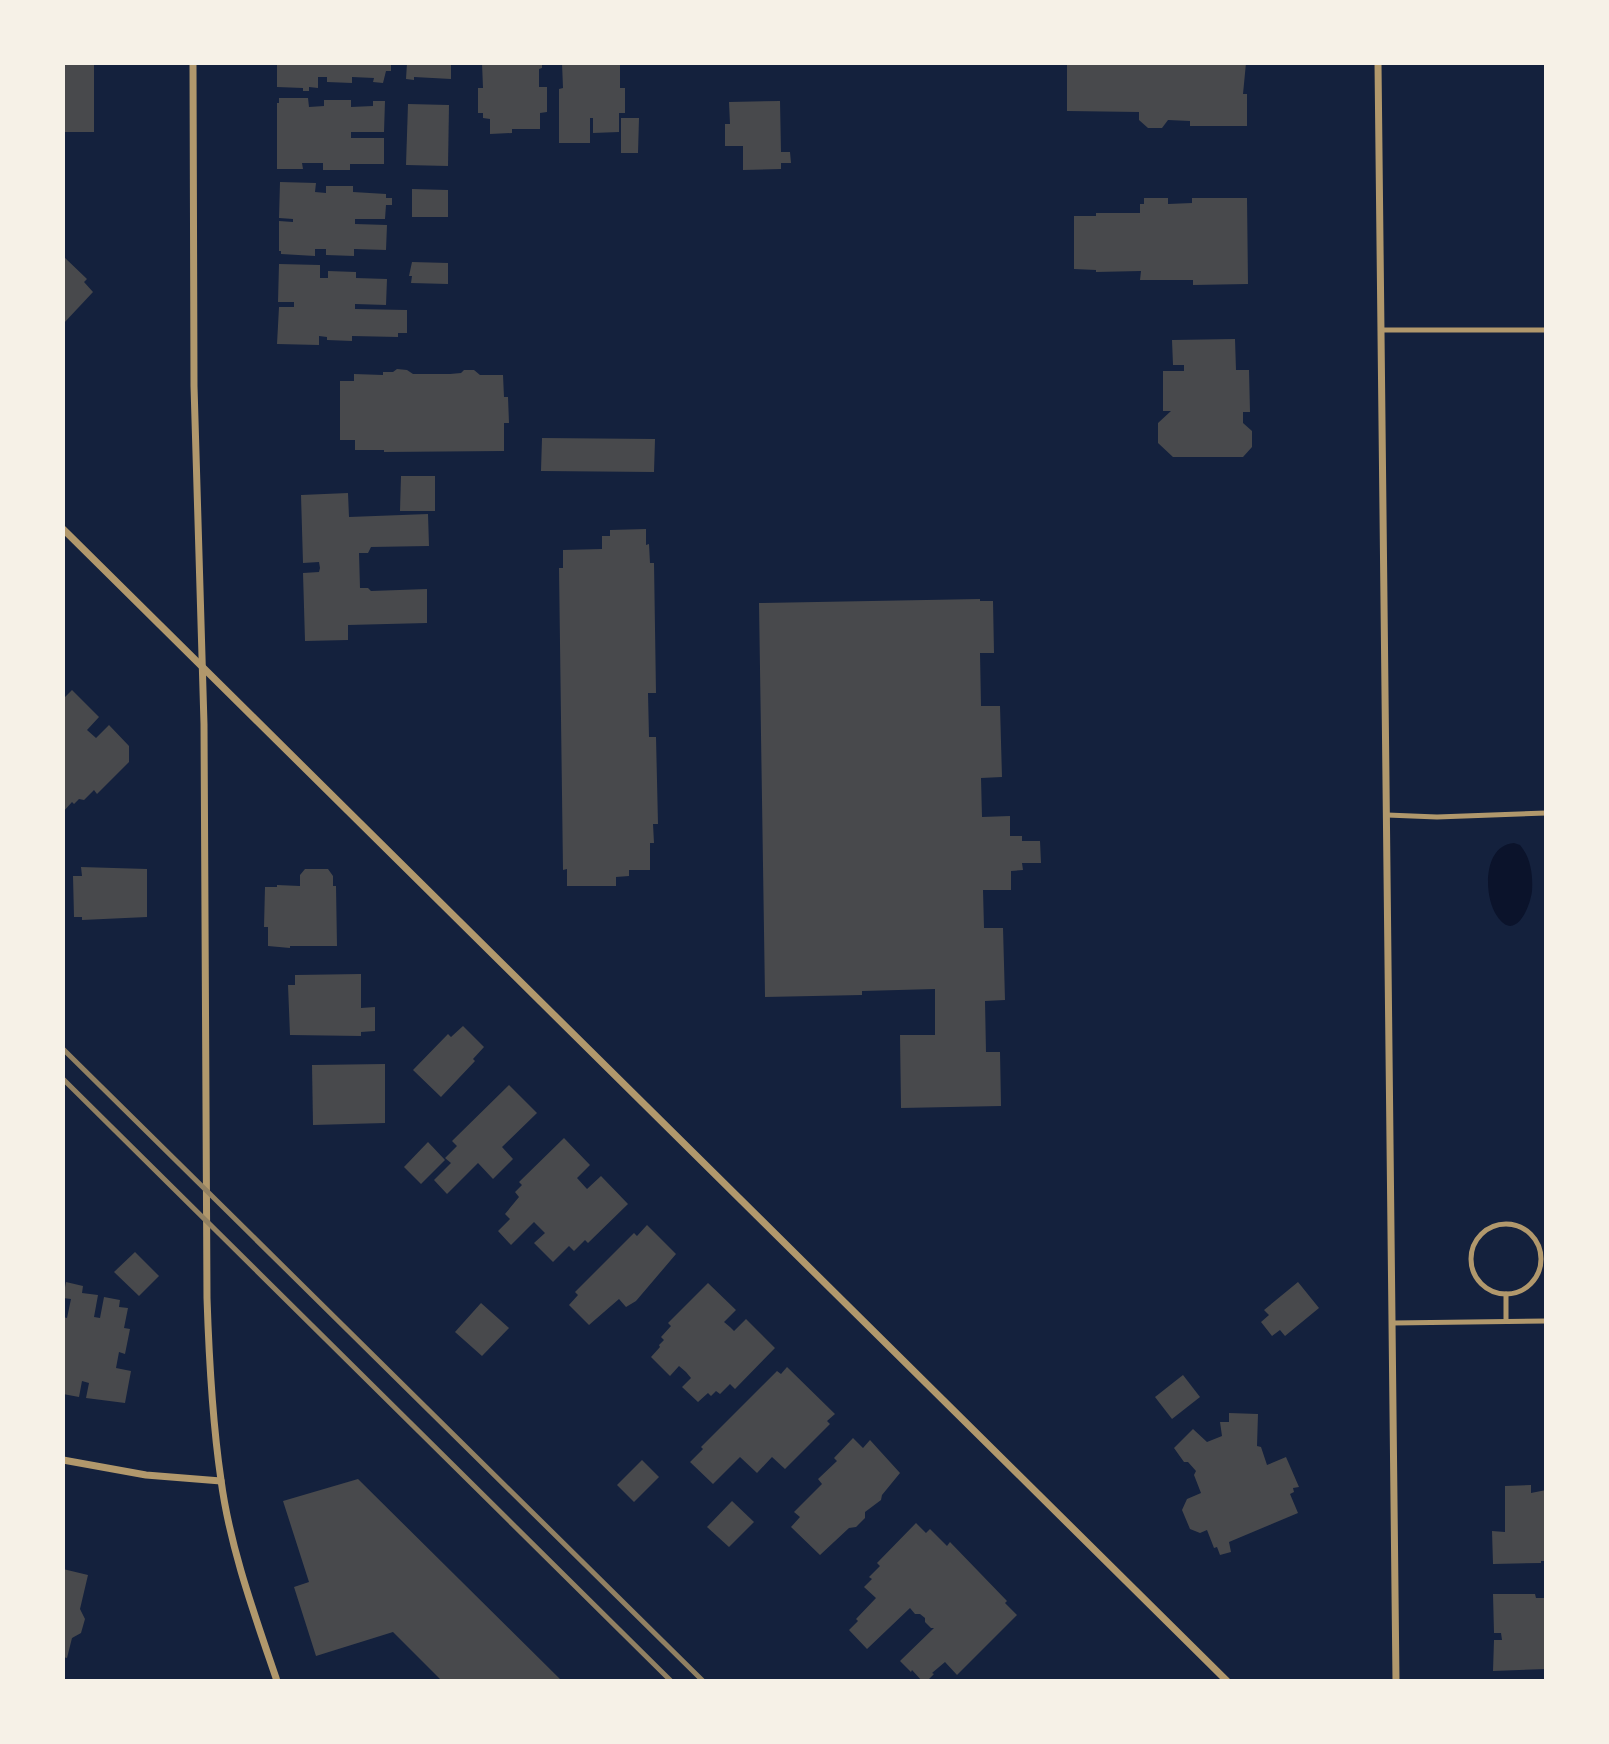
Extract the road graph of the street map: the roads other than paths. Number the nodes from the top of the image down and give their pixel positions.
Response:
1 (193, 63) edge
2 (1378, 63) edge
3 (1381, 330) junction
4 (1546, 330) edge
5 (63, 529) edge
6 (201, 665) junction
7 (1546, 813) edge
8 (1387, 815) junction
9 (1506, 1294) junction
10 (1506, 1321) junction
11 (1546, 1321) edge
12 (1393, 1323) junction
13 (63, 1460) edge
14 (221, 1481) junction
15 (277, 1681) edge
16 (1227, 1681) edge
17 (1396, 1681) edge

1 - 6 street
2 - 3 street
3 - 4 lane
3 - 8 street
5 - 6 street
6 - 14 street
6 - 16 street
7 - 8 lane
8 - 12 street
9 - 9 lane
9 - 10 lane
10 - 11 lane
10 - 12 lane
12 - 17 street
13 - 14 street
14 - 15 street

